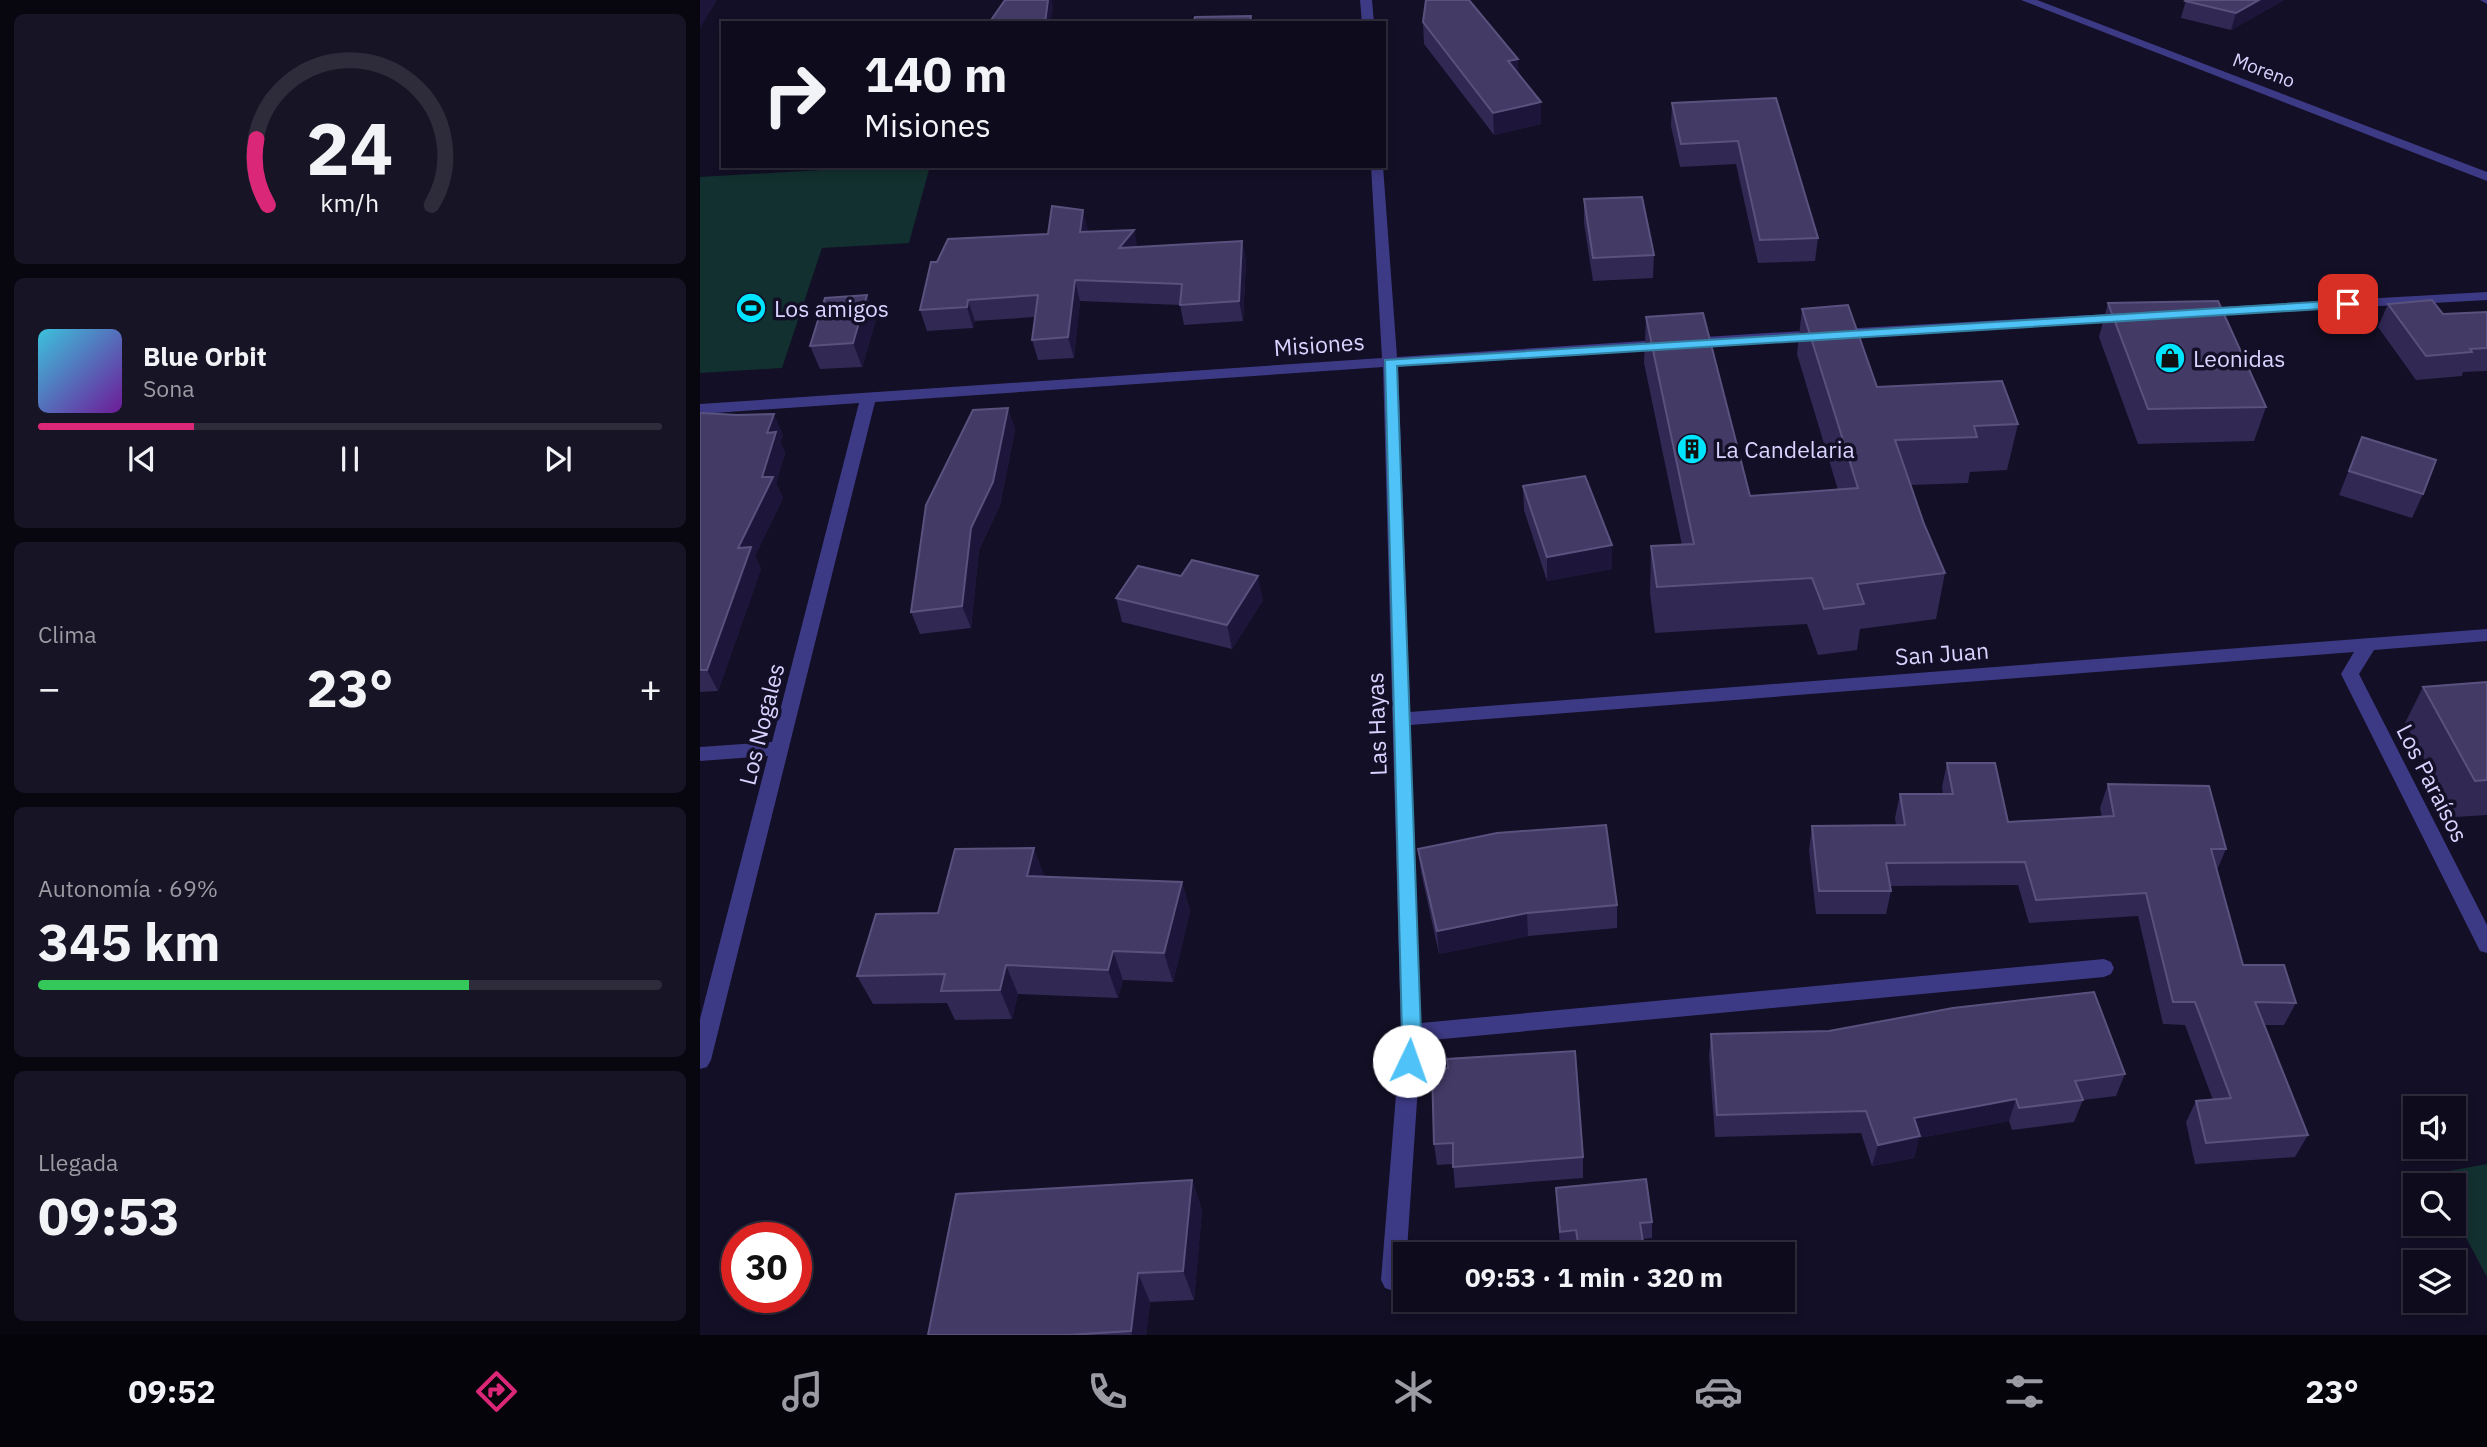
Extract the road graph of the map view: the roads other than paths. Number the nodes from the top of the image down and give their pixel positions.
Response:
1 (1366, 0) edge
2 (2027, 0) edge
3 (1368, 21) edge
4 (1377, 168) edge
5 (2487, 177) edge
6 (2487, 296) edge
7 (2182, 313) edge
8 (2141, 316) edge
9 (1390, 362) junction
10 (867, 398) junction
11 (700, 409) edge
12 (2487, 635) edge
13 (2369, 644) junction
14 (1401, 719) junction
15 (781, 748) junction
16 (700, 754) edge
17 (2487, 945) edge
18 (2104, 968) dead end
19 (1411, 1033) junction
20 (700, 1060) edge
21 (1396, 1242) edge

1 - 3 street
2 - 5 street, Moreno
4 - 9 street, Las Hayas
6 - 7 street
8 - 9 street, Misiones
9 - 10 street, Misiones
9 - 14 street, Las Hayas
10 - 11 street, Misiones
10 - 15 street, Los Nogales
12 - 13 street, San Juan
13 - 14 street, San Juan
13 - 17 street, Los Paraísos
14 - 19 street, Las Hayas
15 - 16 street
15 - 20 street, Los Nogales
18 - 19 street
19 - 21 street, Las Hayas

